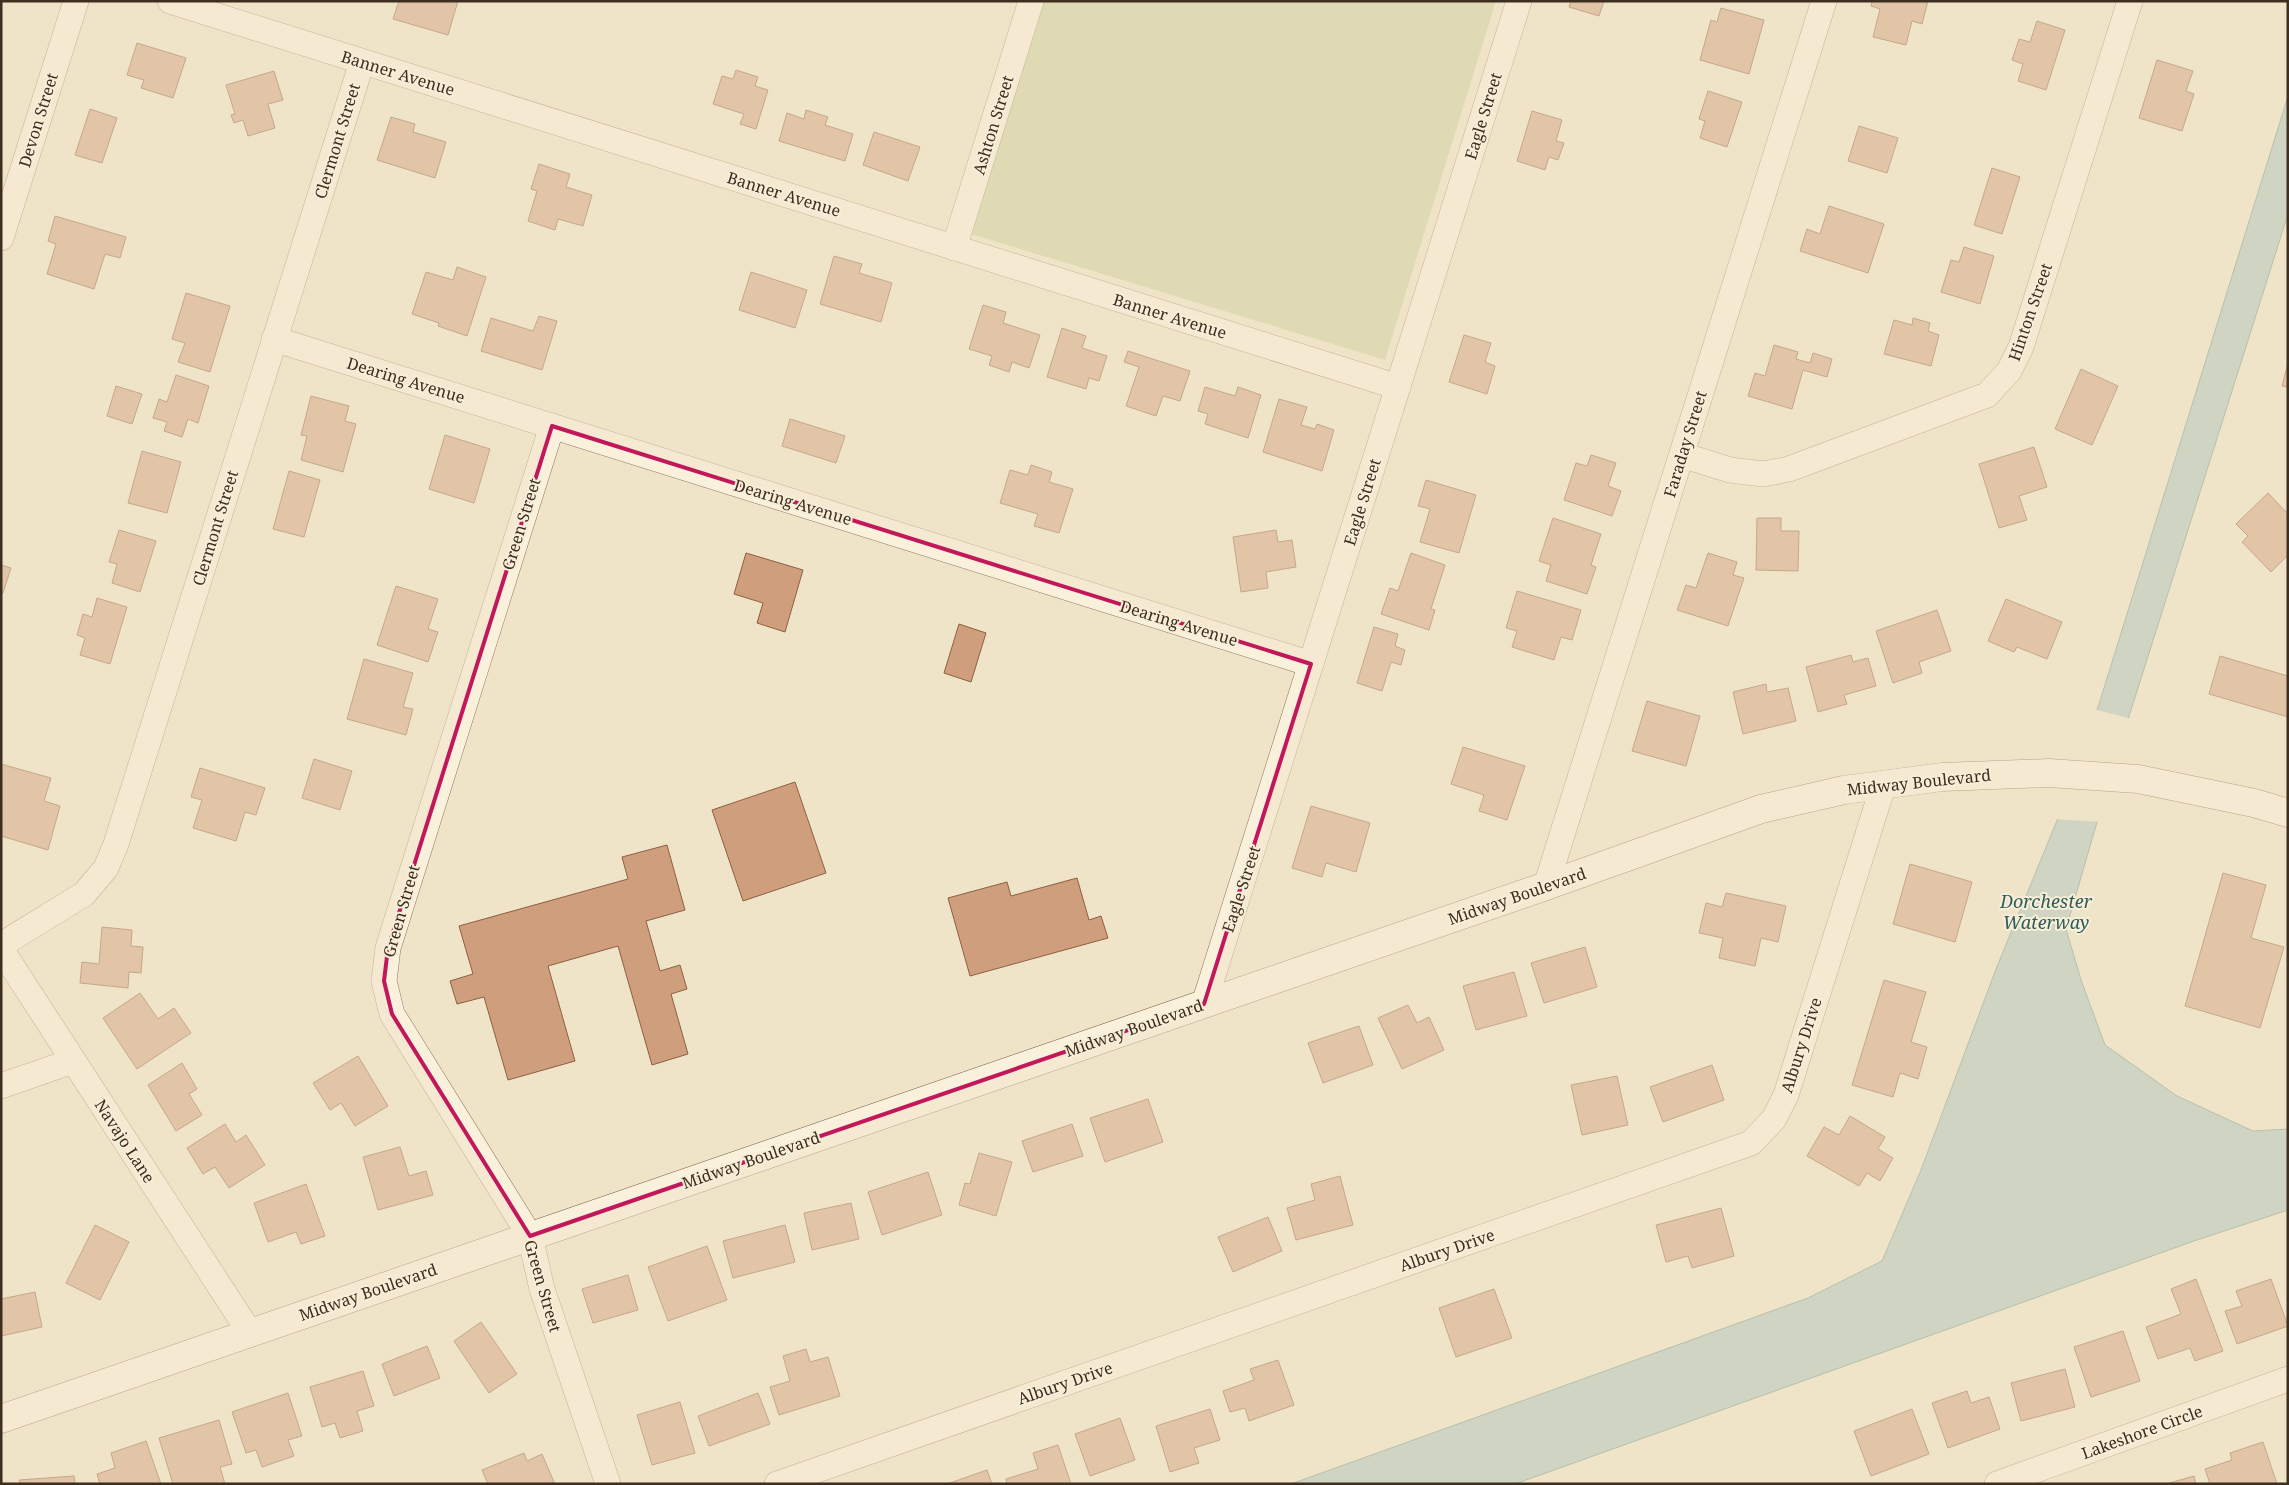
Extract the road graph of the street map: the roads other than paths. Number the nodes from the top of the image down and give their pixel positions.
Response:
1 (76, 1) edge
2 (170, 1) edge
3 (1031, 1) edge
4 (1519, 1) edge
5 (1824, 1) edge
6 (2130, 1) edge
7 (362, 62) junction
8 (1, 238) edge
9 (954, 248) junction
10 (274, 339) junction
11 (1398, 387) junction
12 (552, 426) junction
13 (1682, 455) junction
14 (1311, 664) junction
15 (1884, 784) junction
16 (2288, 813) edge
17 (1546, 886) junction
18 (1, 945) edge
19 (1, 949) edge
20 (1204, 1004) junction
21 (73, 1061) junction
22 (1, 1086) edge
23 (530, 1236) junction
24 (250, 1333) junction
25 (2288, 1380) edge
26 (1, 1419) edge
27 (608, 1484) edge
28 (778, 1484) edge
29 (1997, 1484) edge

1 - 8 street, Devon Street
2 - 7 street, Banner Avenue
3 - 9 street, Ashton Street
4 - 11 street, Eagle Street
5 - 13 street, Faraday Street
6 - 13 street, Hinton Street
7 - 9 street, Banner Avenue
7 - 10 street, Clermont Street
9 - 11 street, Banner Avenue
10 - 12 street, Dearing Avenue
10 - 18 street, Clermont Street
11 - 14 street, Eagle Street
12 - 14 street, Dearing Avenue
12 - 23 street, Green Street
13 - 17 street, Faraday Street
14 - 20 street, Eagle Street
15 - 16 street, Midway Boulevard
15 - 17 street, Midway Boulevard
15 - 28 street, Albury Drive
17 - 20 street, Midway Boulevard
19 - 21 street, Navajo Lane
20 - 23 street, Midway Boulevard
21 - 22 street
21 - 24 street, Navajo Lane
23 - 24 street, Midway Boulevard
23 - 27 street, Green Street
24 - 26 street, Midway Boulevard
25 - 29 street, Lakeshore Circle

